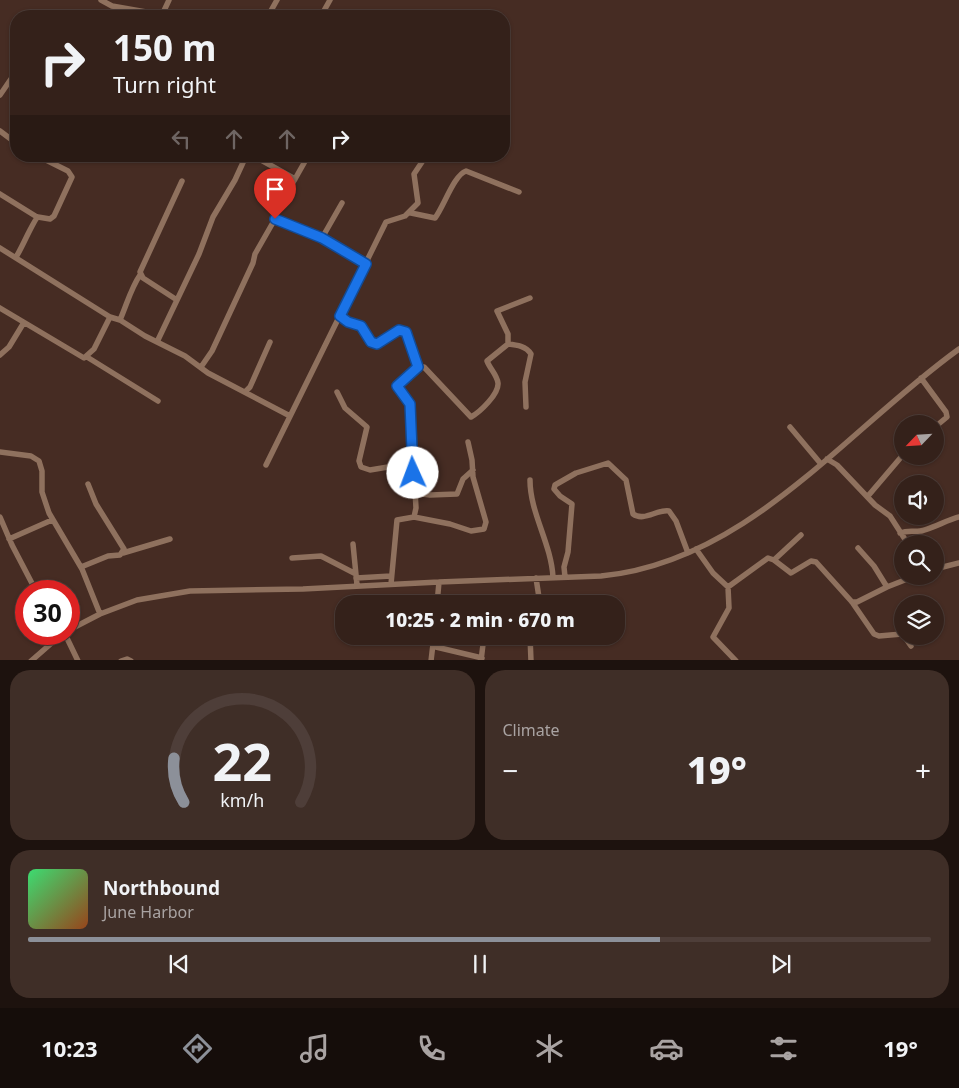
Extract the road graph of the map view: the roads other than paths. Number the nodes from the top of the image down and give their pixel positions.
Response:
1 (101, 0) edge
2 (134, 10) edge
3 (10, 80) edge
4 (0, 95) edge
5 (50, 162) edge
6 (243, 162) edge
7 (265, 162) edge
8 (305, 162) edge
9 (422, 162) edge
10 (295, 179) junction
11 (182, 181) dead end
12 (519, 192) dead end
13 (0, 194) edge
14 (342, 202) dead end
15 (410, 213) junction
16 (36, 217) junction
17 (275, 219) junction
18 (322, 238) junction
19 (0, 248) edge
20 (16, 257) junction
21 (366, 264) junction
22 (140, 274) junction
23 (530, 298) dead end
24 (177, 300) junction
25 (0, 308) edge
26 (340, 316) junction
27 (110, 317) junction
28 (120, 320) junction
29 (23, 324) junction
30 (157, 342) junction
31 (270, 342) dead end
32 (508, 344) junction
33 (959, 349) edge
34 (0, 355) edge
35 (86, 357) junction
36 (201, 367) junction
37 (418, 367) junction
38 (921, 378) junction
39 (245, 392) junction
40 (337, 392) dead end
41 (158, 401) dead end
42 (526, 407) dead end
43 (290, 416) junction
44 (944, 419) edge
45 (790, 427) dead end
46 (468, 442) dead end
47 (0, 452) edge
48 (827, 459) junction
49 (821, 464) junction
50 (266, 465) dead end
51 (894, 465) edge
52 (473, 470) junction
53 (413, 473) junction
54 (530, 480) dead end
55 (88, 484) dead end
56 (414, 493) junction
57 (868, 496) junction
58 (0, 517) edge
59 (414, 517) junction
60 (959, 517) edge
61 (52, 520) junction
62 (900, 533) joint
63 (801, 535) dead end
64 (9, 539) junction
65 (170, 539) dead end
66 (353, 544) dead end
67 (858, 548) dead end
68 (696, 549) junction
69 (123, 553) junction
70 (688, 553) junction
71 (292, 558) dead end
72 (774, 560) junction
73 (959, 563) edge
74 (89, 564) junction
75 (81, 567) junction
76 (944, 567) edge
77 (85, 574) junction
78 (355, 575) junction
79 (391, 576) junction
80 (565, 576) junction
81 (553, 577) junction
82 (536, 578) junction
83 (30, 580) edge
84 (439, 582) junction
85 (391, 584) junction
86 (894, 584) edge
87 (357, 585) junction
88 (728, 587) junction
89 (887, 587) junction
90 (438, 595) edge
91 (539, 595) edge
92 (852, 602) junction
93 (100, 614) junction
94 (80, 624) edge
95 (894, 635) edge
96 (45, 645) edge
97 (70, 645) edge
98 (433, 645) edge
99 (435, 645) edge
100 (483, 645) edge
101 (530, 645) edge
102 (481, 659) edge
103 (31, 660) edge
104 (78, 660) edge
105 (121, 660) edge
106 (131, 660) edge
107 (431, 660) edge
108 (531, 660) edge
109 (736, 660) edge

1 - 2 street
3 - 4 street
5 - 16 street
6 - 24 street
7 - 10 street
8 - 10 street
9 - 15 street
10 - 17 street
11 - 22 street
12 - 15 street
13 - 16 street
14 - 18 street
15 - 21 street
16 - 20 street
17 - 18 street
17 - 36 street
18 - 21 street
19 - 20 street
20 - 27 street
21 - 26 street
22 - 24 street
22 - 28 street
23 - 32 street
24 - 30 street
25 - 29 street
26 - 37 street
26 - 43 street
27 - 28 street
27 - 35 street
28 - 30 street
29 - 34 street
29 - 35 street
30 - 36 street
31 - 39 street
32 - 37 street
32 - 42 street
33 - 38 street
35 - 41 street
36 - 39 street
37 - 53 street
38 - 44 street
38 - 48 street
39 - 43 street
40 - 53 street
43 - 50 street
45 - 49 street
46 - 52 street
47 - 61 street
48 - 49 street
48 - 57 street
49 - 68 street
51 - 57 street
52 - 56 street
52 - 59 street
53 - 56 street
54 - 81 street
55 - 69 street
56 - 59 street
57 - 62 street
58 - 64 street
59 - 79 street
60 - 62 street
61 - 64 street
61 - 75 street
63 - 72 street
64 - 83 street
65 - 69 street
66 - 78 street
67 - 89 street
68 - 70 street
68 - 88 street
69 - 74 street
70 - 80 street
70 - 80 street
71 - 78 street
72 - 88 street
72 - 92 street
73 - 76 street
74 - 75 street
74 - 77 street
75 - 77 street
77 - 93 street
78 - 79 street
78 - 87 street
79 - 85 street
80 - 81 street
81 - 82 street
82 - 84 street
82 - 91 street
84 - 85 street
84 - 90 street
85 - 87 street
86 - 89 street
87 - 93 street
88 - 109 street
89 - 92 street
92 - 95 street
93 - 94 street
96 - 103 street
97 - 104 street
98 - 107 street
99 - 102 street
100 - 102 street
101 - 108 street
105 - 106 street

